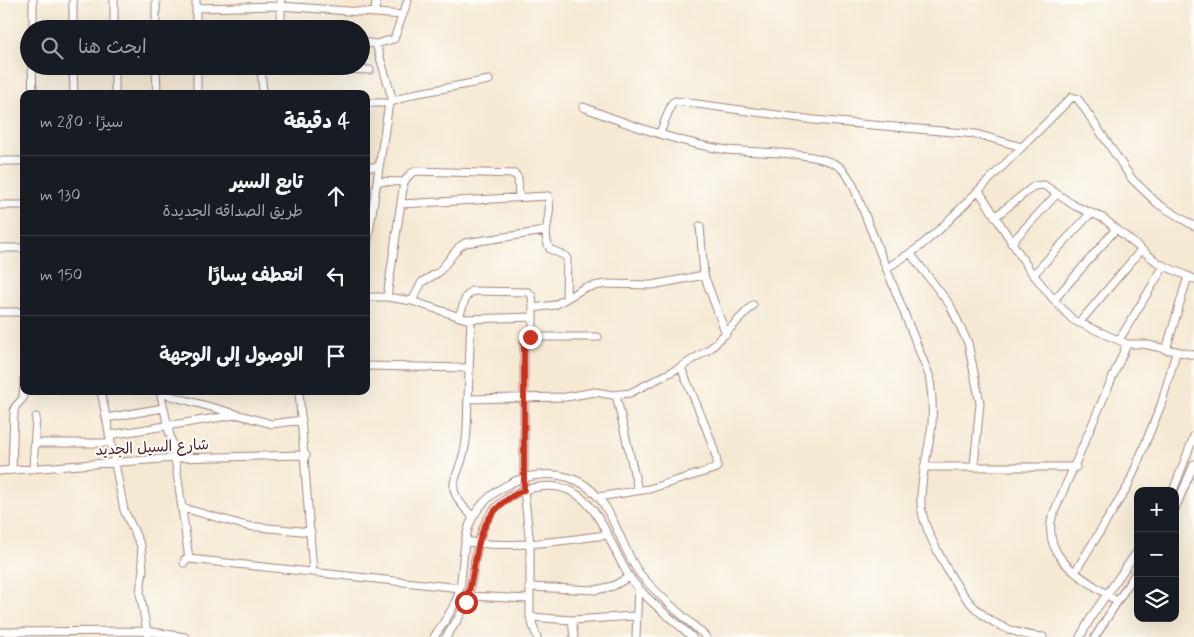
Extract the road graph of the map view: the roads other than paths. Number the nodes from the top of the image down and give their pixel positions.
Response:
1 (33, 0) edge
2 (73, 0) edge
3 (114, 0) edge
4 (156, 0) edge
5 (196, 0) edge
6 (376, 0) edge
7 (408, 0) edge
8 (281, 3) edge
9 (196, 8) junction
10 (376, 13) junction
11 (403, 15) junction
12 (33, 20) edge
13 (73, 20) edge
14 (114, 20) edge
15 (156, 20) edge
16 (196, 20) edge
17 (281, 20) edge
18 (370, 43) edge
19 (376, 44) junction
20 (32, 75) edge
21 (73, 75) edge
22 (115, 75) edge
23 (156, 75) edge
24 (197, 75) edge
25 (262, 75) edge
26 (489, 80) dead end
27 (33, 90) edge
28 (74, 90) edge
29 (115, 90) edge
30 (156, 90) edge
31 (197, 90) edge
32 (263, 90) edge
33 (391, 102) junction
34 (370, 103) edge
35 (583, 107) dead end
36 (660, 133) junction
37 (1022, 147) junction
38 (0, 161) edge
39 (20, 161) edge
40 (370, 167) edge
41 (379, 168) junction
42 (377, 180) junction
43 (404, 182) junction
44 (979, 191) junction
45 (1057, 194) junction
46 (519, 197) junction
47 (402, 204) junction
48 (0, 205) edge
49 (20, 205) edge
50 (1091, 213) junction
51 (995, 217) junction
52 (370, 226) edge
53 (700, 226) dead end
54 (1194, 226) edge
55 (1116, 229) junction
56 (546, 231) junction
57 (1011, 243) junction
58 (0, 248) edge
59 (20, 248) edge
60 (1142, 250) junction
61 (910, 253) junction
62 (1164, 266) junction
63 (887, 268) junction
64 (1033, 274) junction
65 (704, 275) junction
66 (1191, 278) edge
67 (370, 297) edge
68 (387, 297) junction
69 (566, 297) junction
70 (1054, 300) junction
71 (412, 301) junction
72 (753, 305) dead end
73 (534, 308) junction
74 (0, 312) edge
75 (20, 312) edge
76 (459, 317) junction
77 (533, 317) junction
78 (471, 319) junction
79 (1079, 323) junction
80 (726, 334) junction
81 (598, 336) dead end
82 (533, 337) junction
83 (1119, 340) junction
84 (1127, 344) junction
85 (1166, 350) junction
86 (1176, 353) junction
87 (1194, 355) edge
88 (370, 366) edge
89 (681, 367) junction
90 (469, 368) junction
91 (23, 395) edge
92 (103, 395) edge
93 (161, 395) edge
94 (170, 395) edge
95 (299, 395) edge
96 (616, 395) junction
97 (524, 399) junction
98 (468, 400) junction
99 (163, 408) junction
100 (238, 415) junction
101 (36, 416) dead end
102 (106, 418) junction
103 (302, 420) junction
104 (168, 426) junction
105 (110, 435) junction
106 (1194, 436) edge
107 (35, 443) junction
108 (111, 444) junction
109 (306, 455) junction
110 (175, 458) junction
111 (114, 464) junction
112 (1194, 464) edge
113 (974, 466) junction
114 (1076, 466) junction
115 (924, 467) junction
116 (33, 469) junction
117 (12, 470) junction
118 (0, 471) edge
119 (524, 477) junction
120 (1175, 487) edge
121 (524, 490) junction
122 (638, 490) junction
123 (598, 497) junction
124 (1179, 500) edge
125 (605, 506) junction
126 (183, 508) junction
127 (596, 511) junction
128 (473, 517) junction
129 (311, 532) junction
130 (608, 535) junction
131 (465, 541) junction
132 (477, 543) junction
133 (530, 544) junction
134 (1134, 556) edge
135 (314, 572) junction
136 (1075, 572) junction
137 (1134, 575) edge
138 (629, 577) junction
139 (638, 586) junction
140 (460, 588) junction
141 (529, 588) junction
142 (1108, 594) junction
143 (468, 596) junction
144 (529, 599) junction
145 (1116, 601) junction
146 (635, 616) junction
147 (530, 617) junction
148 (572, 620) junction
149 (0, 632) edge
150 (148, 634) edge
151 (185, 637) edge
152 (434, 637) edge
153 (446, 637) edge
154 (537, 637) edge
155 (574, 637) edge
156 (636, 637) edge
157 (692, 637) edge
158 (706, 637) edge
159 (1043, 637) edge
160 (1080, 637) edge
161 (1095, 637) edge

1 - 12 street
2 - 13 street
3 - 14 street
4 - 15 street
5 - 9 street
6 - 10 street
7 - 11 street
8 - 9 street
8 - 10 street
8 - 17 street
9 - 16 street
10 - 11 street
11 - 19 street
18 - 19 street
19 - 33 street
20 - 27 street
21 - 28 street
22 - 29 street
23 - 30 street
24 - 31 street
25 - 32 street
26 - 33 street
33 - 34 street
33 - 41 street
35 - 36 street
36 - 37 street
36 - 63 street
37 - 44 street
37 - 54 street
38 - 39 street
40 - 41 street
41 - 42 street
42 - 43 street
42 - 52 street
43 - 46 street
43 - 47 street
44 - 51 street
44 - 61 street
45 - 50 street
45 - 51 street
45 - 57 street
46 - 47 street
46 - 56 street
47 - 68 street
48 - 49 street
50 - 55 street
50 - 64 street
51 - 57 street
53 - 65 street
55 - 60 street
55 - 70 street
56 - 69 street
56 - 71 street
57 - 64 street
58 - 59 street
60 - 62 street
60 - 79 street
61 - 63 street
61 - 113 street
62 - 66 street
62 - 83 street
63 - 115 street
64 - 70 street
65 - 69 street
65 - 80 street
66 - 85 street
67 - 68 street
68 - 71 street
69 - 73 street
70 - 79 street
71 - 76 street
72 - 80 street
73 - 76 street
73 - 77 street
74 - 75 street
76 - 78 street
77 - 78 street
77 - 82 street
78 - 90 street
79 - 83 street
80 - 89 street
81 - 82 street
82 - 97 street
83 - 84 street
84 - 85 street
84 - 114 street
85 - 86 street
86 - 87 street
86 - 136 street
88 - 90 street
89 - 96 street
89 - 122 street
90 - 98 street
91 - 117 street
92 - 102 street
93 - 99 street
94 - 100 street
95 - 103 street
96 - 97 street
96 - 122 street
97 - 98 street
97 - 119 street
98 - 128 street
99 - 102 street
99 - 104 street
100 - 103 street
100 - 104 street
101 - 107 street
102 - 105 street
103 - 109 street
104 - 105 street
104 - 110 street
105 - 108 street
106 - 120 street
107 - 108 street
107 - 116 street
108 - 111 street
109 - 110 street, شارع السيل الجديد
109 - 129 street
110 - 111 street, شارع السيل الجديد
110 - 126 street
111 - 116 street, شارع السيل الجديد
111 - 150 street
112 - 124 street
113 - 114 street
113 - 115 street
114 - 136 street
115 - 159 street
116 - 117 street, شارع السيل الجديد
117 - 118 street, شارع السيل الجديد
119 - 121 street
119 - 123 street
119 - 128 street
121 - 127 street
121 - 132 street
121 - 133 street
122 - 123 street
123 - 125 street
125 - 127 street
125 - 158 street
126 - 129 street
126 - 135 street
127 - 130 street
128 - 131 street
129 - 135 street
130 - 133 street
130 - 138 street
131 - 132 street
131 - 140 street
132 - 133 street
132 - 143 street
133 - 141 street
134 - 142 street
135 - 140 street
136 - 142 street
137 - 145 street
138 - 139 street
138 - 141 street
139 - 146 street
139 - 157 street
140 - 152 street
141 - 144 street
142 - 145 street
142 - 160 street
143 - 144 street
143 - 153 street
144 - 147 street
145 - 161 street
146 - 148 street
146 - 156 street
147 - 148 street
147 - 154 street
148 - 155 street
149 - 150 street
150 - 151 street

